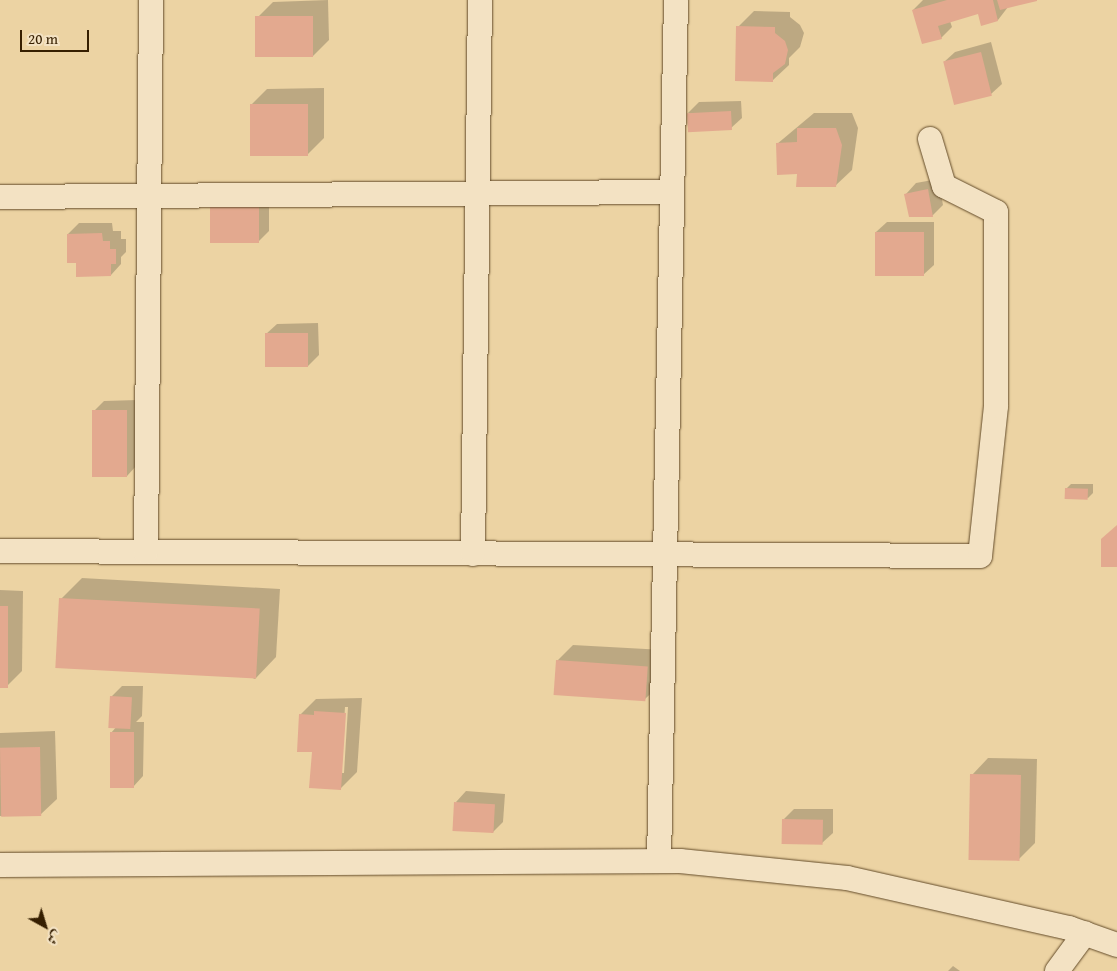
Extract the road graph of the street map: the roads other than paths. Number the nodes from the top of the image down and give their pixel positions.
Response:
1 (152, 0) edge
2 (480, 0) edge
3 (676, 0) edge
4 (930, 139) dead end
5 (672, 192) junction
6 (477, 193) junction
7 (150, 195) junction
8 (0, 197) edge
9 (0, 551) edge
10 (146, 552) junction
11 (473, 554) junction
12 (665, 555) junction
13 (659, 861) junction
14 (0, 865) edge
15 (1085, 933) junction
16 (1117, 945) edge
17 (1057, 971) edge

1 - 7 street
2 - 6 street
3 - 5 street
4 - 12 street
5 - 6 street
5 - 12 street
6 - 7 street
6 - 11 street
7 - 8 street
7 - 10 street
9 - 10 street
10 - 11 street
11 - 12 street
12 - 13 street
13 - 14 street
13 - 15 street
15 - 16 street
15 - 17 street

